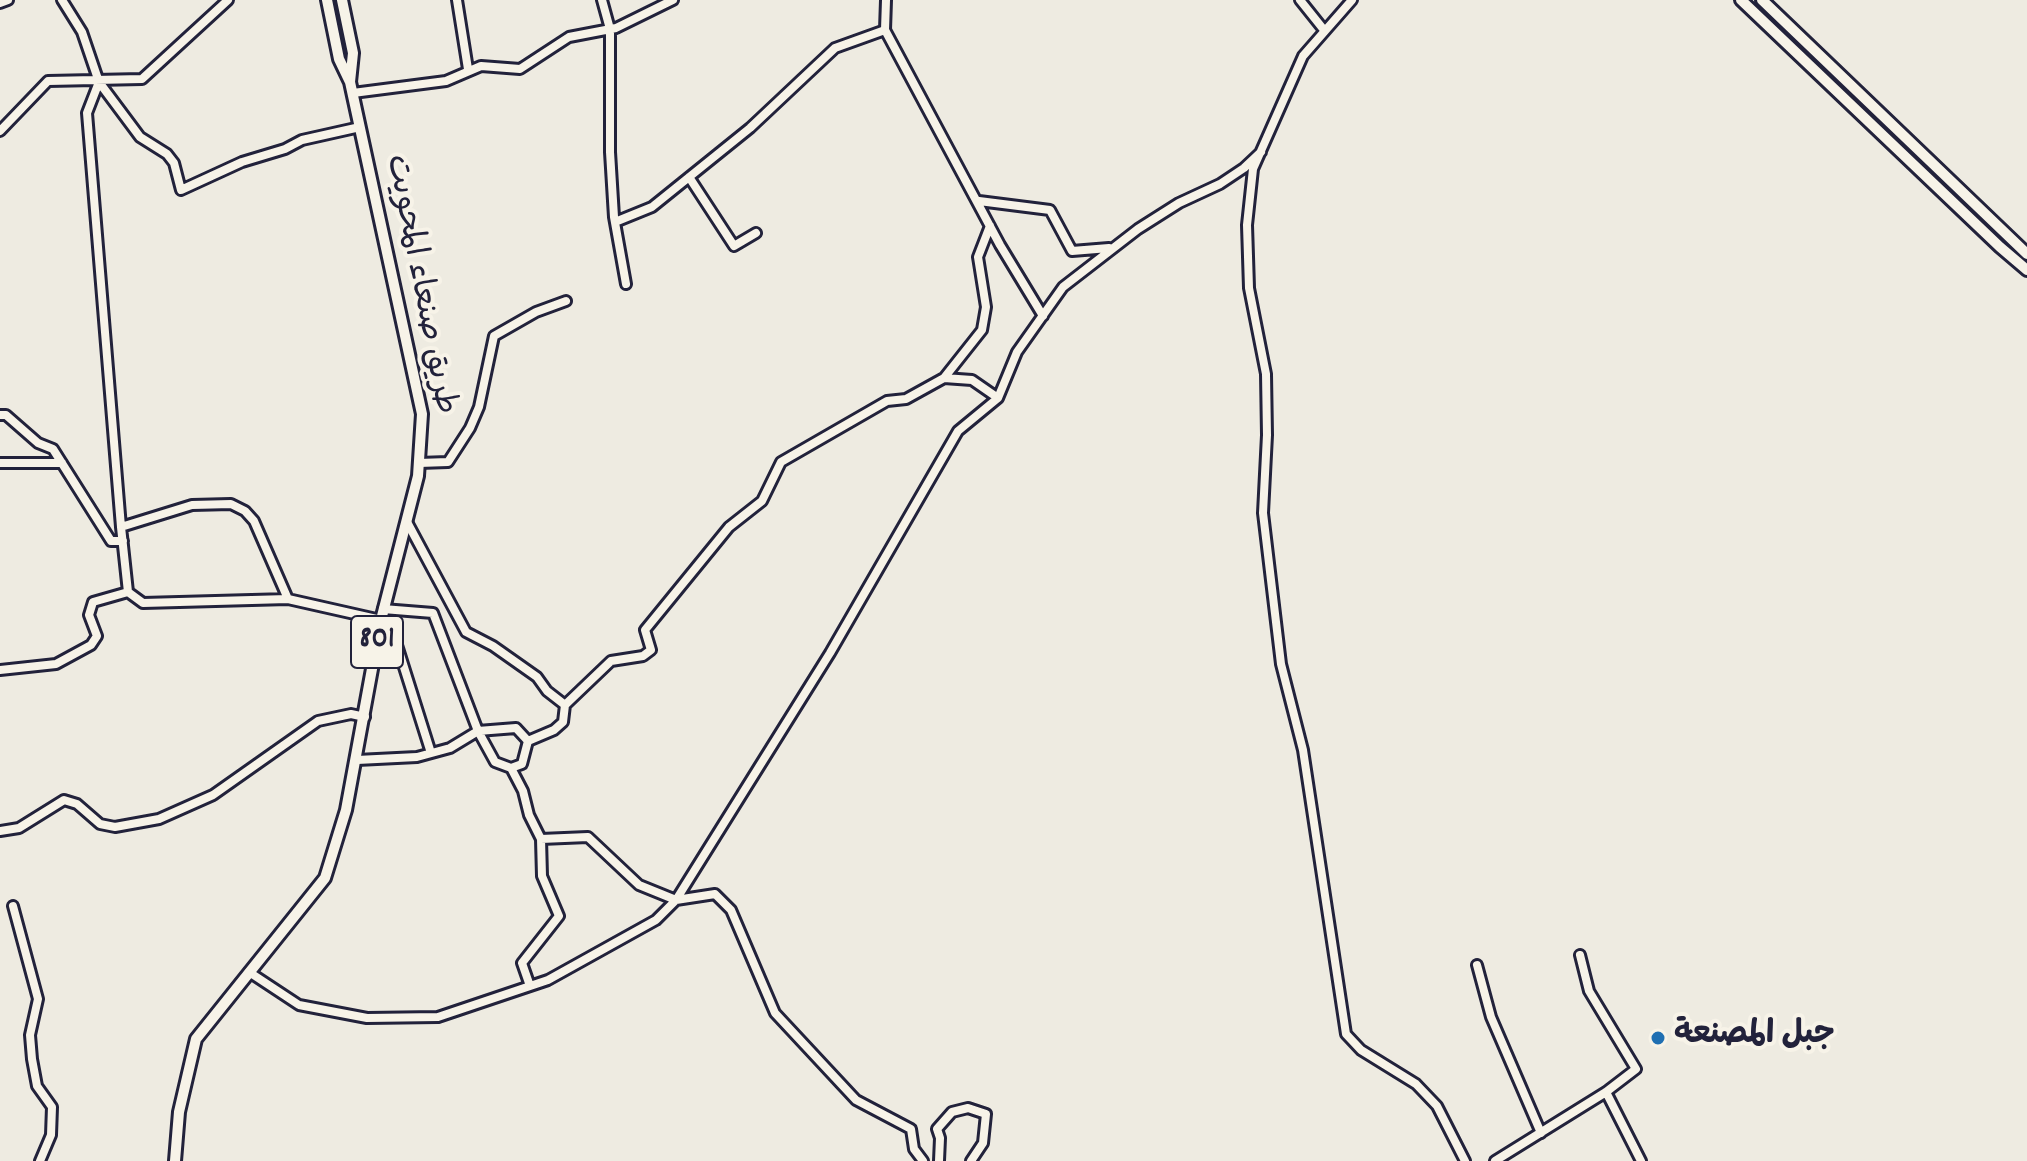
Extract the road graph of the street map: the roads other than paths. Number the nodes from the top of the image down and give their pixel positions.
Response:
1 (8, 0) edge
2 (62, 0) edge
3 (228, 0) edge
4 (327, 0) edge
5 (342, 0) edge
6 (457, 0) edge
7 (602, 0) edge
8 (673, 0) edge
9 (886, 0) edge
10 (1300, 0) edge
11 (1352, 0) edge
12 (1741, 0) edge
13 (1762, 0) edge
14 (0, 3) edge
15 (610, 29) junction
16 (885, 30) junction
17 (1324, 30) junction
18 (468, 69) junction
19 (99, 82) junction
20 (352, 88) junction
21 (360, 127) junction
22 (0, 131) edge
23 (1261, 152) junction
24 (689, 177) junction
25 (979, 201) junction
26 (615, 222) junction
27 (990, 226) junction
28 (756, 233) dead end
29 (1110, 248) junction
30 (2027, 254) edge
31 (2027, 270) edge
32 (626, 284) dead end
33 (566, 301) dead end
34 (1043, 316) junction
35 (944, 378) junction
36 (998, 398) junction
37 (0, 415) edge
38 (0, 463) edge
39 (62, 463) junction
40 (419, 463) junction
41 (407, 522) junction
42 (121, 527) junction
43 (123, 541) junction
44 (128, 592) junction
45 (288, 599) junction
46 (382, 614) junction
47 (377, 640) junction
48 (0, 670) edge
49 (565, 705) junction
50 (365, 717) junction
51 (478, 731) junction
52 (528, 741) junction
53 (431, 753) junction
54 (357, 760) junction
55 (511, 768) junction
56 (0, 831) edge
57 (541, 839) junction
58 (676, 900) junction
59 (13, 906) dead end
60 (1580, 955) dead end
61 (1477, 965) dead end
62 (249, 972) junction
63 (530, 986) junction
64 (1606, 1092) junction
65 (1541, 1133) junction
66 (40, 1161) edge
67 (175, 1161) edge
68 (923, 1161) edge
69 (939, 1161) edge
70 (971, 1161) edge
71 (1465, 1161) edge
72 (1495, 1161) edge
73 (1641, 1161) edge

1 - 14 street
2 - 19 street
3 - 19 street
4 - 20 main road, طريق صنعاء المحويت / 801
5 - 20 main road, طريق صنعاء المحويت / 801
6 - 18 street
7 - 15 street
8 - 15 street
9 - 16 street
10 - 17 street
11 - 17 street
12 - 31 main road
13 - 30 main road
15 - 18 street
15 - 26 street
16 - 24 street
16 - 25 street
17 - 23 street
18 - 20 street
19 - 21 street
19 - 22 street
19 - 42 street
20 - 21 main road, طريق صنعاء المحويت / 801
21 - 40 main road, طريق صنعاء المحويت / 801
23 - 29 street
23 - 71 street
24 - 26 street
24 - 28 street
25 - 27 street
25 - 29 street
26 - 32 street
27 - 34 street
27 - 35 street
29 - 34 street
33 - 40 street
34 - 36 street
35 - 36 street
35 - 49 street
36 - 58 street
37 - 39 street
38 - 39 street
39 - 43 street
40 - 41 main road, طريق صنعاء المحويت / 801
41 - 46 main road, طريق صنعاء المحويت / 801
41 - 49 street
42 - 43 street
42 - 45 street
43 - 44 street
44 - 45 street
44 - 48 street
45 - 46 street
46 - 47 main road, طريق صنعاء المحويت / 801
46 - 51 street
47 - 50 main road, طريق صنعاء المحويت / 801
47 - 53 street
49 - 52 street
50 - 54 main road, طريق صنعاء المحويت / 801
50 - 56 street
51 - 52 street
51 - 53 street
51 - 55 street
52 - 55 street
53 - 54 street
54 - 62 main road, طريق صنعاء المحويت / 801
55 - 57 street
57 - 58 street
57 - 63 street
58 - 63 street
58 - 68 street
59 - 66 street
60 - 64 street
61 - 65 street
62 - 63 street
62 - 67 main road, طريق صنعاء المحويت / 801
64 - 65 street
64 - 73 street
65 - 72 street
69 - 70 street

